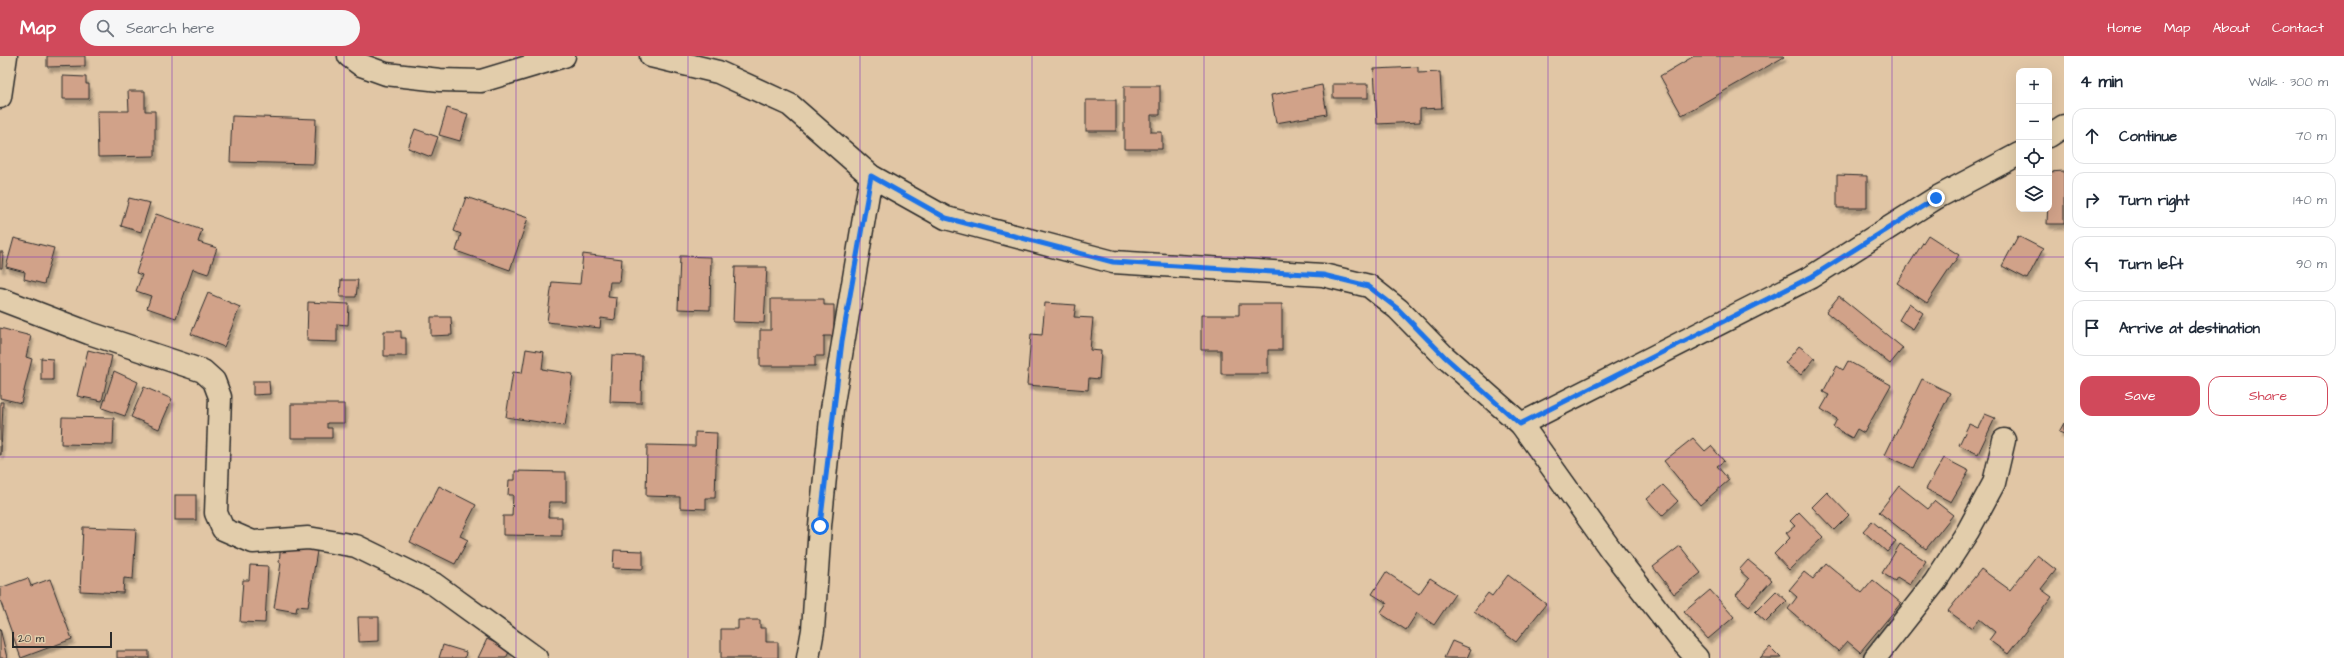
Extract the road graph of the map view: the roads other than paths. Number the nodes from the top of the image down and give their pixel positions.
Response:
1 (6, 56) edge
2 (349, 56) edge
3 (564, 56) edge
4 (651, 56) edge
5 (0, 98) edge
6 (2064, 126) edge
7 (2052, 134) edge
8 (2016, 156) edge
9 (871, 176) junction
10 (0, 299) edge
11 (1520, 424) junction
12 (2004, 440) dead end
13 (536, 658) edge
14 (808, 658) edge
15 (1698, 658) edge
16 (1875, 658) edge

1 - 5 street
2 - 3 street
4 - 9 street
6 - 7 street
8 - 11 street
9 - 11 street
9 - 14 street
10 - 13 street
11 - 15 street
12 - 16 street

